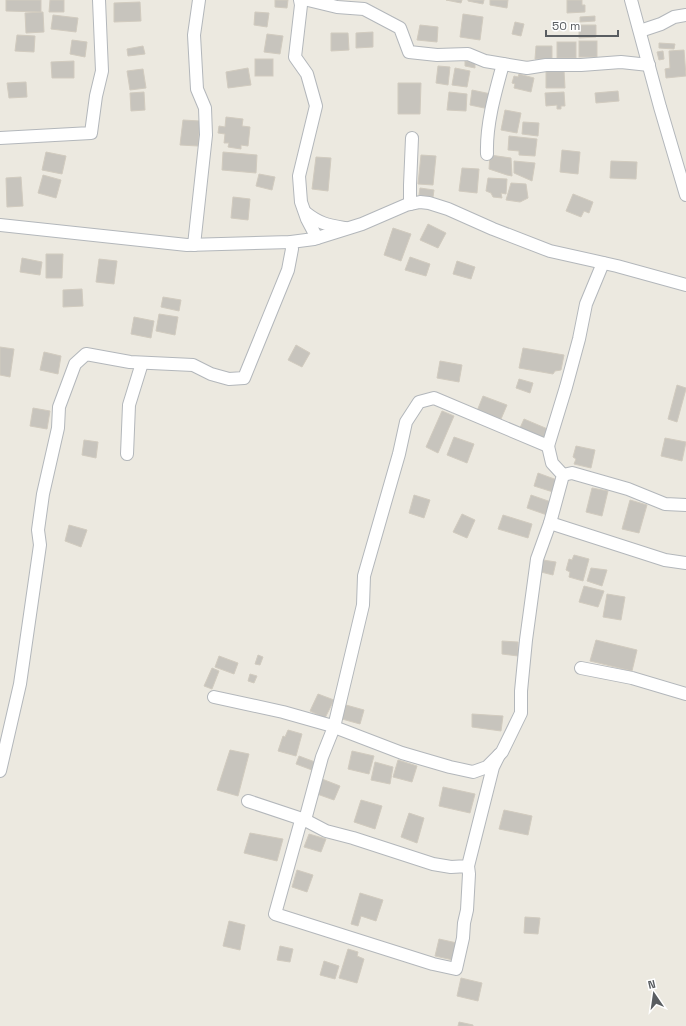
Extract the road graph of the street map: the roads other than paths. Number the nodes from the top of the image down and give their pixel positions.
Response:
1 (99, 0) edge
2 (199, 0) edge
3 (300, 0) edge
4 (308, 0) edge
5 (631, 0) edge
6 (686, 15) edge
7 (640, 31) junction
8 (503, 64) junction
9 (649, 64) junction
10 (0, 138) edge
11 (412, 138) dead end
12 (487, 154) dead end
13 (686, 195) edge
14 (410, 204) junction
15 (305, 212) junction
16 (0, 224) edge
17 (345, 228) junction
18 (317, 238) junction
19 (291, 242) junction
20 (194, 245) junction
21 (603, 262) junction
22 (686, 286) edge
23 (142, 363) junction
24 (548, 446) junction
25 (127, 454) dead end
26 (563, 475) junction
27 (686, 505) edge
28 (550, 523) junction
29 (686, 563) edge
30 (581, 668) dead end
31 (686, 694) edge
32 (214, 697) dead end
33 (334, 727) junction
34 (499, 755) junction
35 (0, 771) edge
36 (248, 801) dead end
37 (305, 820) junction
38 (468, 866) junction

1 - 10 street
2 - 20 street
3 - 15 street
4 - 8 street
5 - 7 street
6 - 7 street
7 - 9 street
8 - 9 street
8 - 12 street
9 - 13 street
11 - 14 street
14 - 17 street
14 - 21 street
15 - 17 street
15 - 18 street
16 - 20 street
17 - 18 street
18 - 19 street
19 - 20 street
19 - 23 street
21 - 22 street
21 - 24 street
23 - 25 street
23 - 35 street
24 - 26 street
24 - 33 street
26 - 27 street
26 - 28 street
28 - 29 street
28 - 34 street
30 - 31 street
32 - 33 street
33 - 34 street
33 - 37 street
34 - 38 street
36 - 37 street
37 - 38 street
37 - 38 street

